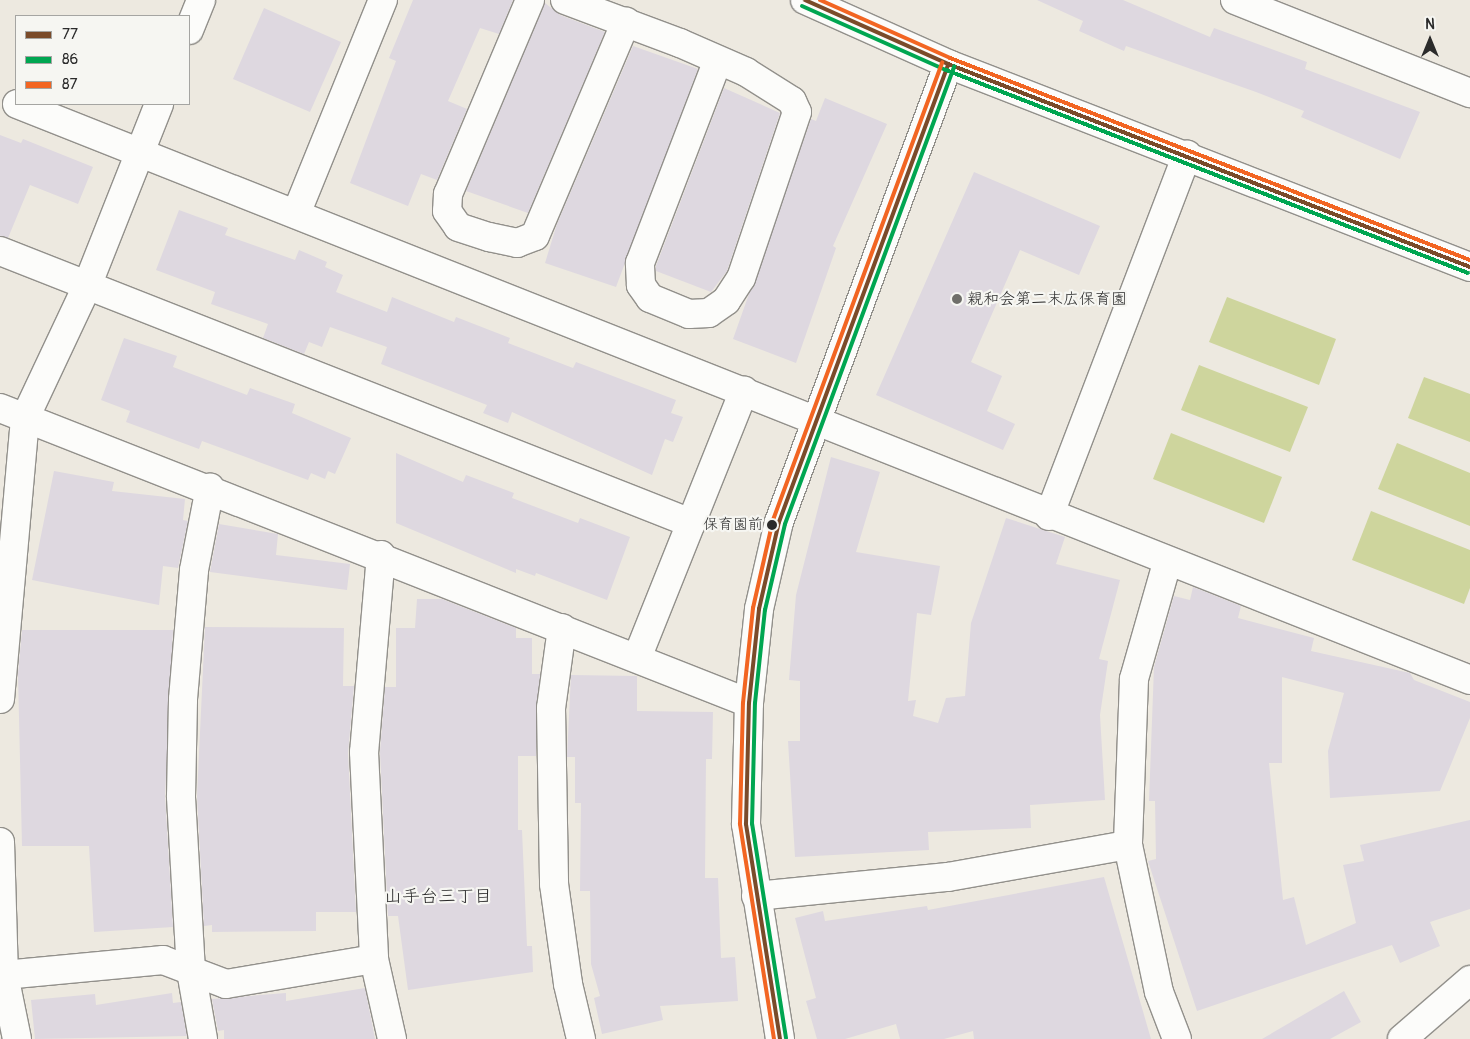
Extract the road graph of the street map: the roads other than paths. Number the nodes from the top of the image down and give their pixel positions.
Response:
1 (201, 0) edge
2 (383, 0) edge
3 (530, 0) edge
4 (565, 0) edge
5 (805, 0) edge
6 (1235, 0) edge
7 (626, 22) junction
8 (190, 28) edge
9 (718, 60) junction
10 (948, 64) junction
11 (1470, 93) edge
12 (0, 97) edge
13 (15, 103) edge
14 (20, 105) edge
15 (158, 105) edge
16 (139, 152) junction
17 (1187, 154) junction
18 (296, 214) junction
19 (0, 251) edge
20 (1470, 267) edge
21 (86, 286) junction
22 (744, 391) junction
23 (0, 408) edge
24 (25, 418) junction
25 (817, 418) junction
26 (210, 488) junction
27 (1049, 516) junction
28 (691, 523) junction
29 (381, 555) junction
30 (1167, 563) junction
31 (562, 628) junction
32 (637, 658) junction
33 (1470, 680) edge
34 (0, 699) edge
35 (749, 703) junction
36 (0, 842) edge
37 (1128, 845) junction
38 (756, 896) junction
39 (374, 959) junction
40 (190, 971) junction
41 (4, 975) junction
42 (1470, 980) edge
43 (778, 1038) edge
44 (17, 1039) edge
45 (203, 1039) edge
46 (392, 1039) edge
47 (581, 1039) edge
48 (1177, 1039) edge
49 (1402, 1039) edge

1 - 8 street
2 - 18 street
3 - 7 street
4 - 7 street
5 - 10 street
6 - 11 street
7 - 9 street
9 - 9 street
10 - 17 street
10 - 25 street
12 - 13 street
14 - 16 street
15 - 16 street
16 - 18 street
16 - 21 street
17 - 20 street
17 - 27 street
18 - 22 street
19 - 21 street
21 - 24 street
21 - 28 street
22 - 25 street
22 - 28 street
23 - 24 street
24 - 26 street
24 - 34 street
25 - 27 street
25 - 35 street
26 - 29 street
26 - 40 street
27 - 30 street
28 - 32 street
29 - 31 street
29 - 39 street
30 - 33 street
30 - 37 street
31 - 32 street
31 - 47 street
32 - 35 street
35 - 38 street
36 - 41 street
37 - 38 street
37 - 48 street
38 - 43 street
39 - 40 street
39 - 46 street
40 - 41 street
40 - 45 street
41 - 44 street
42 - 49 street

